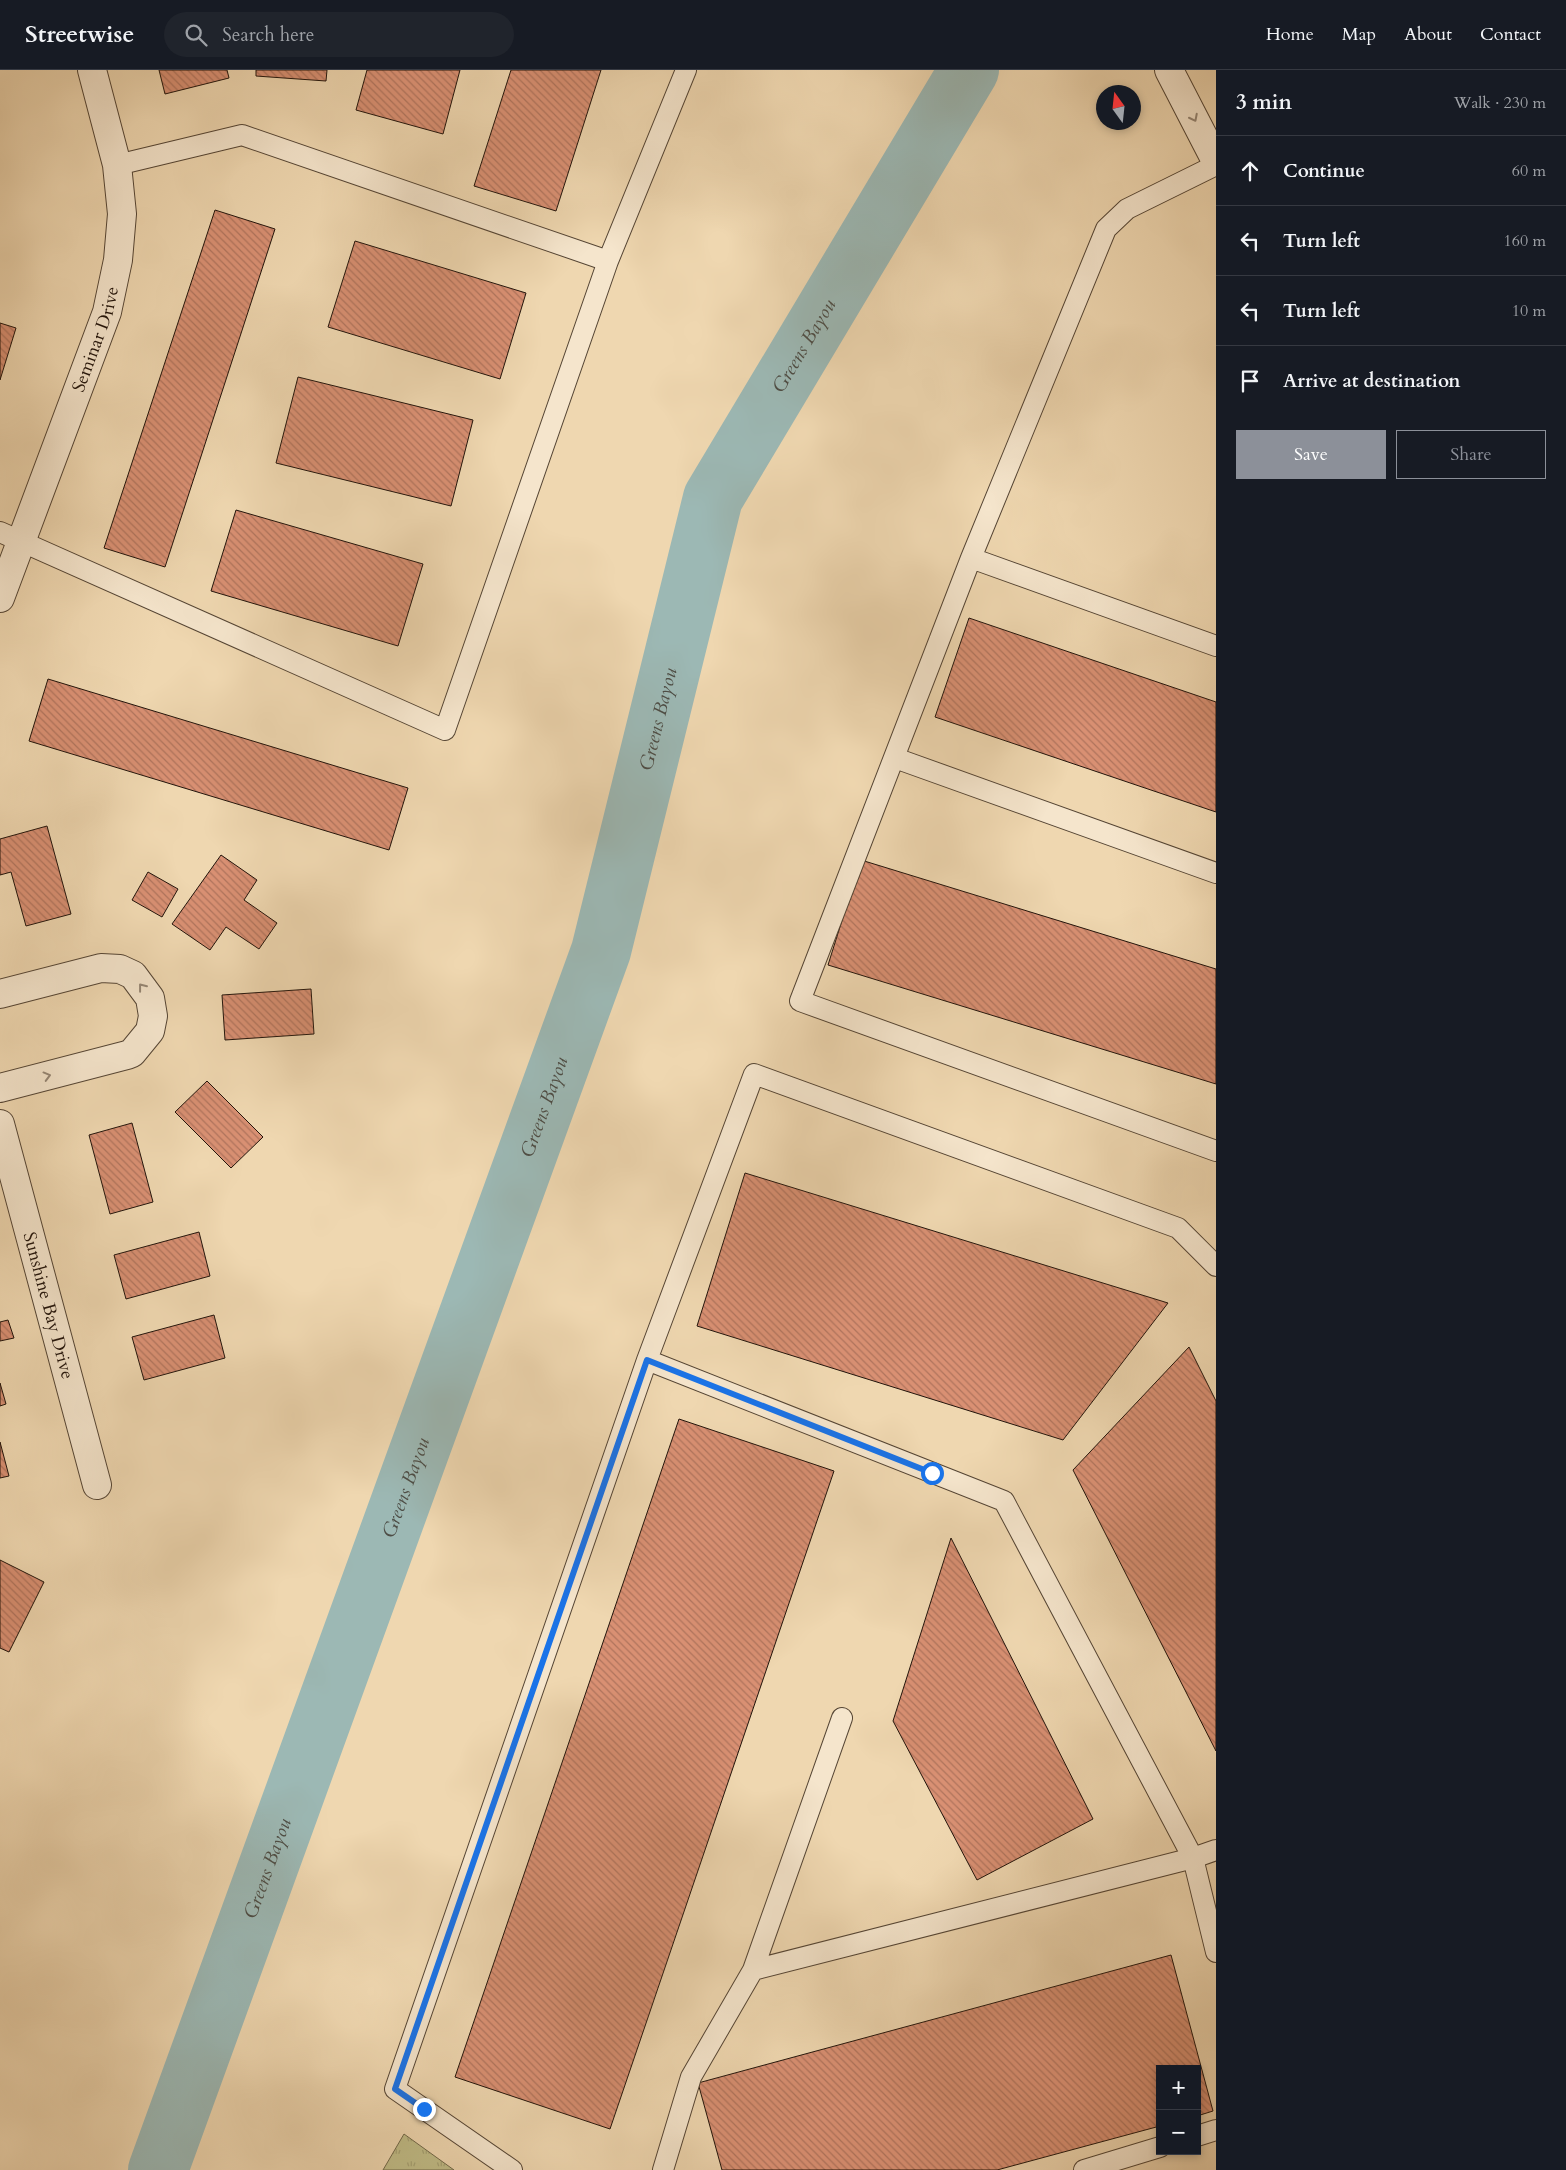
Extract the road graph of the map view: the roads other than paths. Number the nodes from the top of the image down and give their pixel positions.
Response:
1 (92, 70) edge
2 (686, 70) edge
3 (1171, 73) edge
4 (1216, 161) edge
5 (117, 165) junction
6 (1216, 165) edge
7 (608, 261) junction
8 (11, 537) edge
9 (971, 558) junction
10 (0, 598) edge
11 (1216, 646) edge
12 (895, 758) junction
13 (1216, 873) edge
14 (0, 994) edge
15 (0, 1088) edge
16 (0, 1124) edge
17 (1216, 1151) edge
18 (1216, 1266) edge
19 (647, 1360) junction
20 (97, 1485) dead end
21 (842, 1718) dead end
22 (1216, 1850) edge
23 (1193, 1858) junction
24 (1216, 1952) edge
25 (753, 1970) junction
26 (1216, 2130) edge
27 (1201, 2135) edge
28 (1156, 2148) edge
29 (512, 2170) edge
30 (663, 2170) edge
31 (1084, 2170) edge

1 - 5 street, Seminar Drive
2 - 7 lane
3 -> 4 street
5 - 7 lane
5 - 8 street, Seminar Drive
6 - 9 lane
7 - 8 lane
8 - 10 street, Seminar Drive
9 - 11 lane
9 - 12 lane
12 - 13 lane
12 - 17 lane
15 -> 14 street
16 - 20 street, Sunshine Bay Drive
18 - 19 lane
19 - 23 lane
19 - 29 lane
21 - 25 lane
22 - 23 lane
23 - 24 lane
23 - 25 lane
25 - 30 lane
26 - 27 lane
28 - 31 lane

